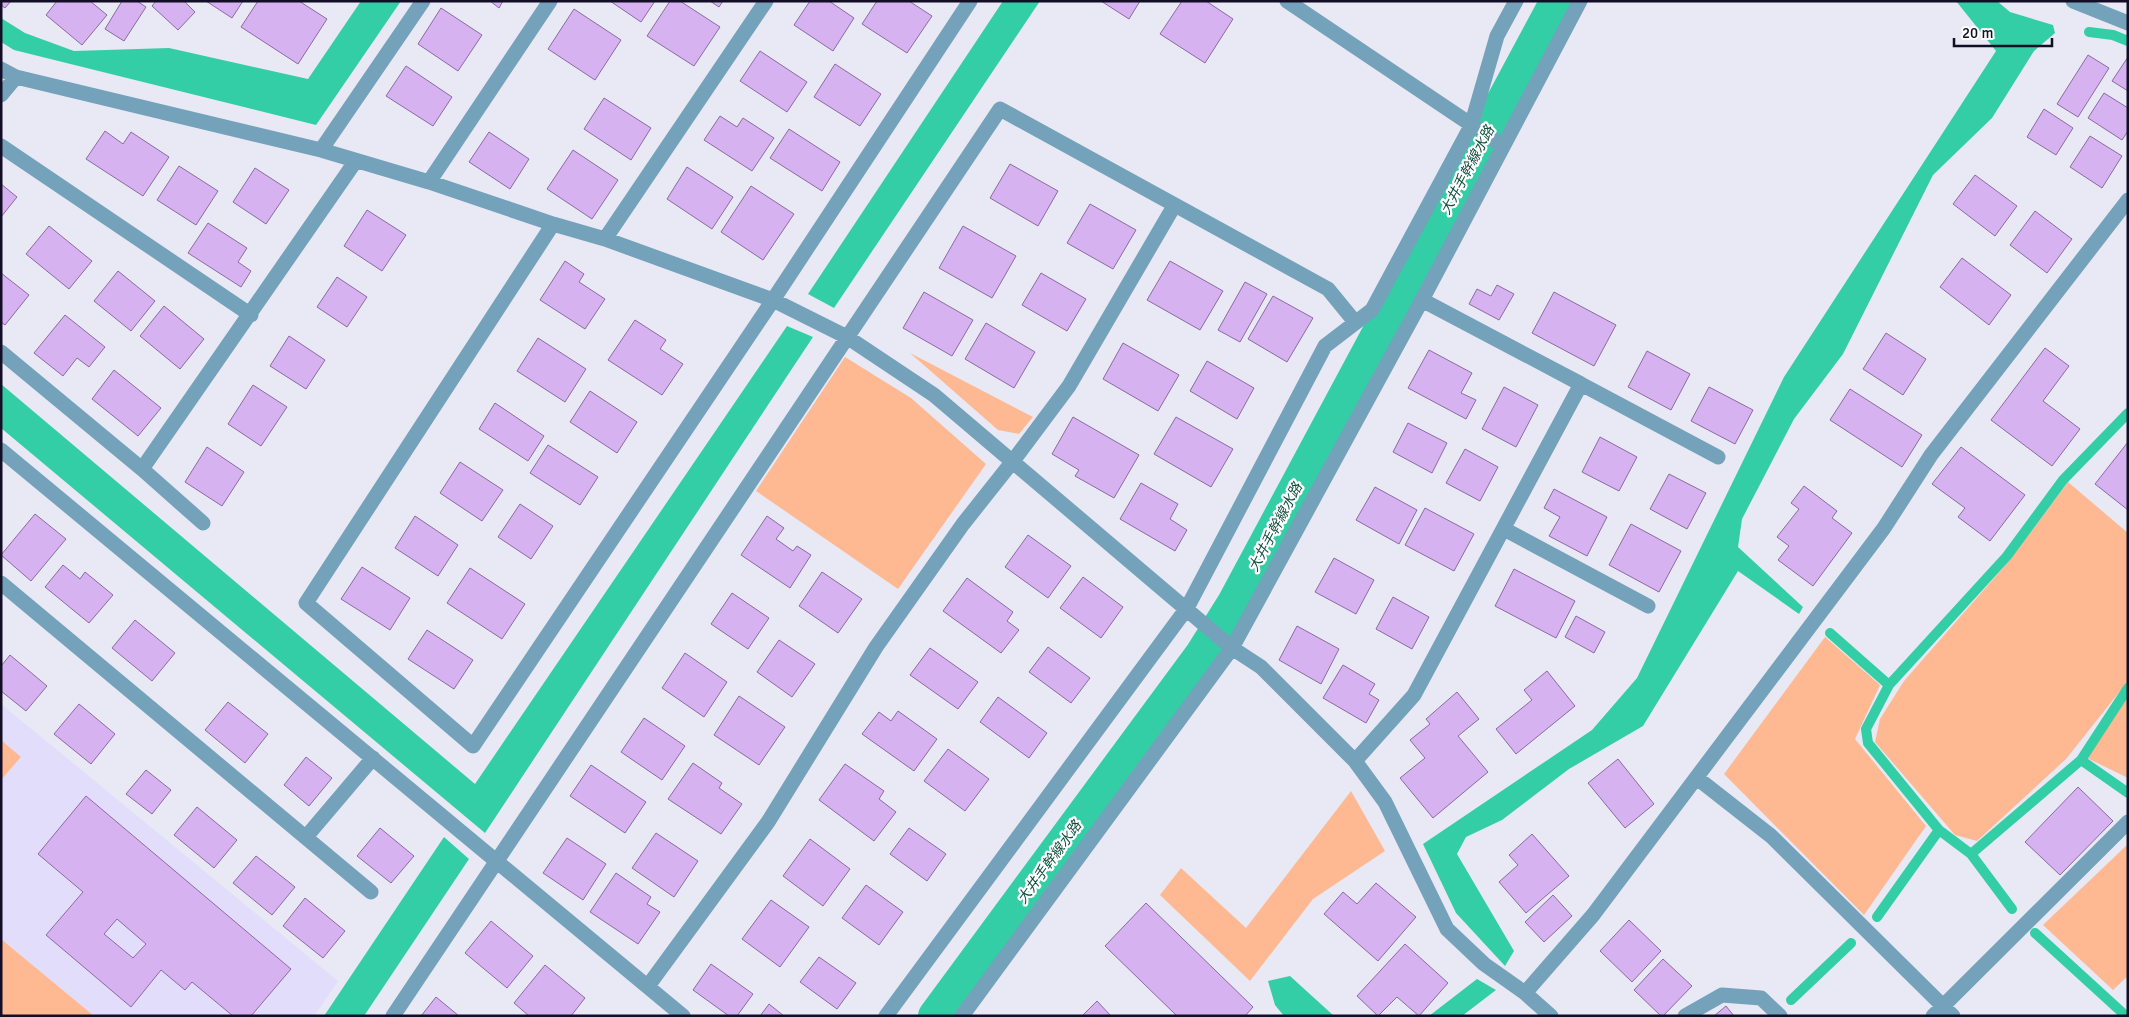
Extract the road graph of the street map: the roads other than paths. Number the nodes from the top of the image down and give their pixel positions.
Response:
1 (423, 1) edge
2 (550, 1) edge
3 (766, 1) edge
4 (970, 1) edge
5 (1287, 1) edge
6 (1516, 1) edge
7 (1580, 1) edge
8 (2074, 1) edge
9 (2128, 23) edge
10 (1, 69) edge
11 (16, 77) junction
12 (1, 95) edge
13 (1471, 126) junction
14 (1, 146) edge
15 (1503, 146) junction
16 (321, 150) junction
17 (355, 162) junction
18 (429, 182) junction
19 (2128, 200) edge
20 (1174, 206) junction
21 (553, 224) junction
22 (605, 239) junction
23 (773, 300) junction
24 (1422, 300) junction
25 (251, 315) junction
26 (1355, 322) junction
27 (848, 337) junction
28 (1, 352) edge
29 (1581, 384) junction
30 (3, 454) edge
31 (1718, 457) dead end
32 (1013, 462) junction
33 (142, 469) junction
34 (203, 524) dead end
35 (1504, 528) junction
36 (1, 583) edge
37 (1648, 606) dead end
38 (1187, 608) junction
39 (1232, 648) junction
40 (373, 758) junction
41 (1355, 761) junction
42 (1697, 778) junction
43 (2128, 822) edge
44 (306, 837) junction
45 (497, 861) junction
46 (371, 892) dead end
47 (648, 986) junction
48 (1525, 993) junction
49 (1943, 1012) edge
50 (393, 1016) edge
51 (683, 1016) edge
52 (886, 1016) edge
53 (962, 1016) edge
54 (1551, 1016) edge
55 (1685, 1016) edge
56 (1780, 1016) edge

1 - 16 street
2 - 18 street
3 - 22 street
4 - 23 street
5 - 13 street
6 - 13 street
7 - 15 street
8 - 9 street
10 - 11 street
11 - 12 street
11 - 16 street
13 - 15 street
13 - 26 street
14 - 25 street
15 - 24 street
16 - 17 street
17 - 18 street
17 - 25 street
18 - 21 street
19 - 42 street
20 - 26 street
20 - 27 street
20 - 32 street
21 - 22 street
21 - 23 street
22 - 23 street
23 - 27 street
24 - 29 street
24 - 39 street
25 - 33 street
26 - 38 street
27 - 32 street
27 - 45 street
28 - 33 street
29 - 31 street
29 - 35 street
30 - 40 street
32 - 38 street
32 - 47 street
33 - 34 street
35 - 37 street
35 - 41 street
36 - 44 street
38 - 39 street
38 - 52 street
39 - 41 street
39 - 53 street
40 - 44 street
40 - 45 street
41 - 48 street
42 - 48 street
42 - 49 street
43 - 49 street
44 - 46 street
45 - 47 street
45 - 50 street
47 - 51 street
48 - 54 street
55 - 56 street

